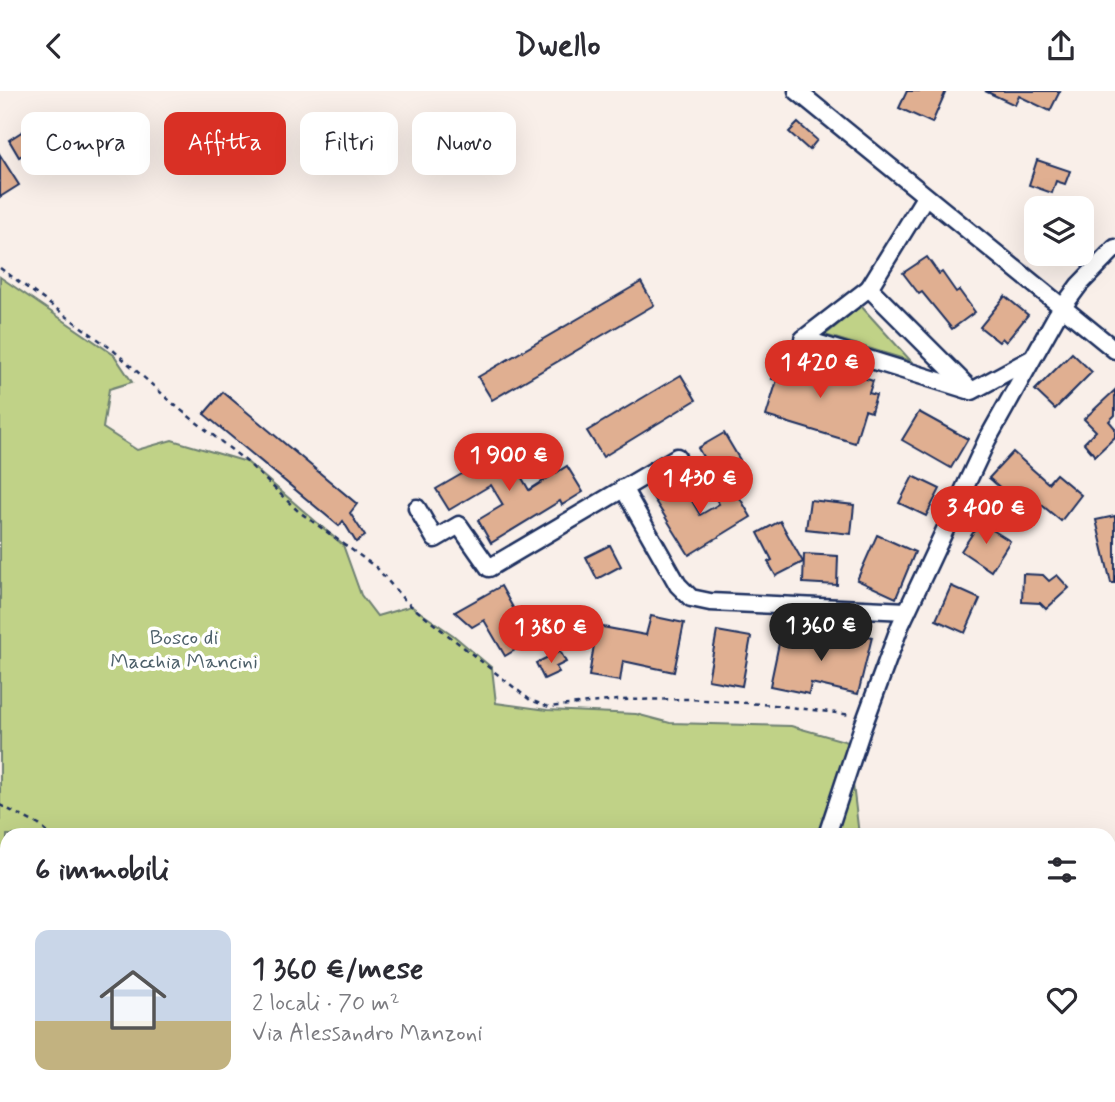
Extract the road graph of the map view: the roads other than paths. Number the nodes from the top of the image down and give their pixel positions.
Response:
1 (797, 91) edge
2 (925, 197) junction
3 (1115, 248) edge
4 (869, 288) junction
5 (1063, 306) junction
6 (1115, 350) edge
7 (1032, 358) junction
8 (972, 391) junction
9 (677, 457) dead end
10 (623, 488) junction
11 (417, 508) dead end
12 (907, 611) junction
13 (829, 828) edge

1 - 2 street
2 - 4 street
2 - 5 street
3 - 5 street
4 - 8 street
4 - 8 street
5 - 6 street
5 - 7 street
7 - 8 street
7 - 12 street
9 - 10 street
10 - 11 street
10 - 12 street
12 - 13 street

